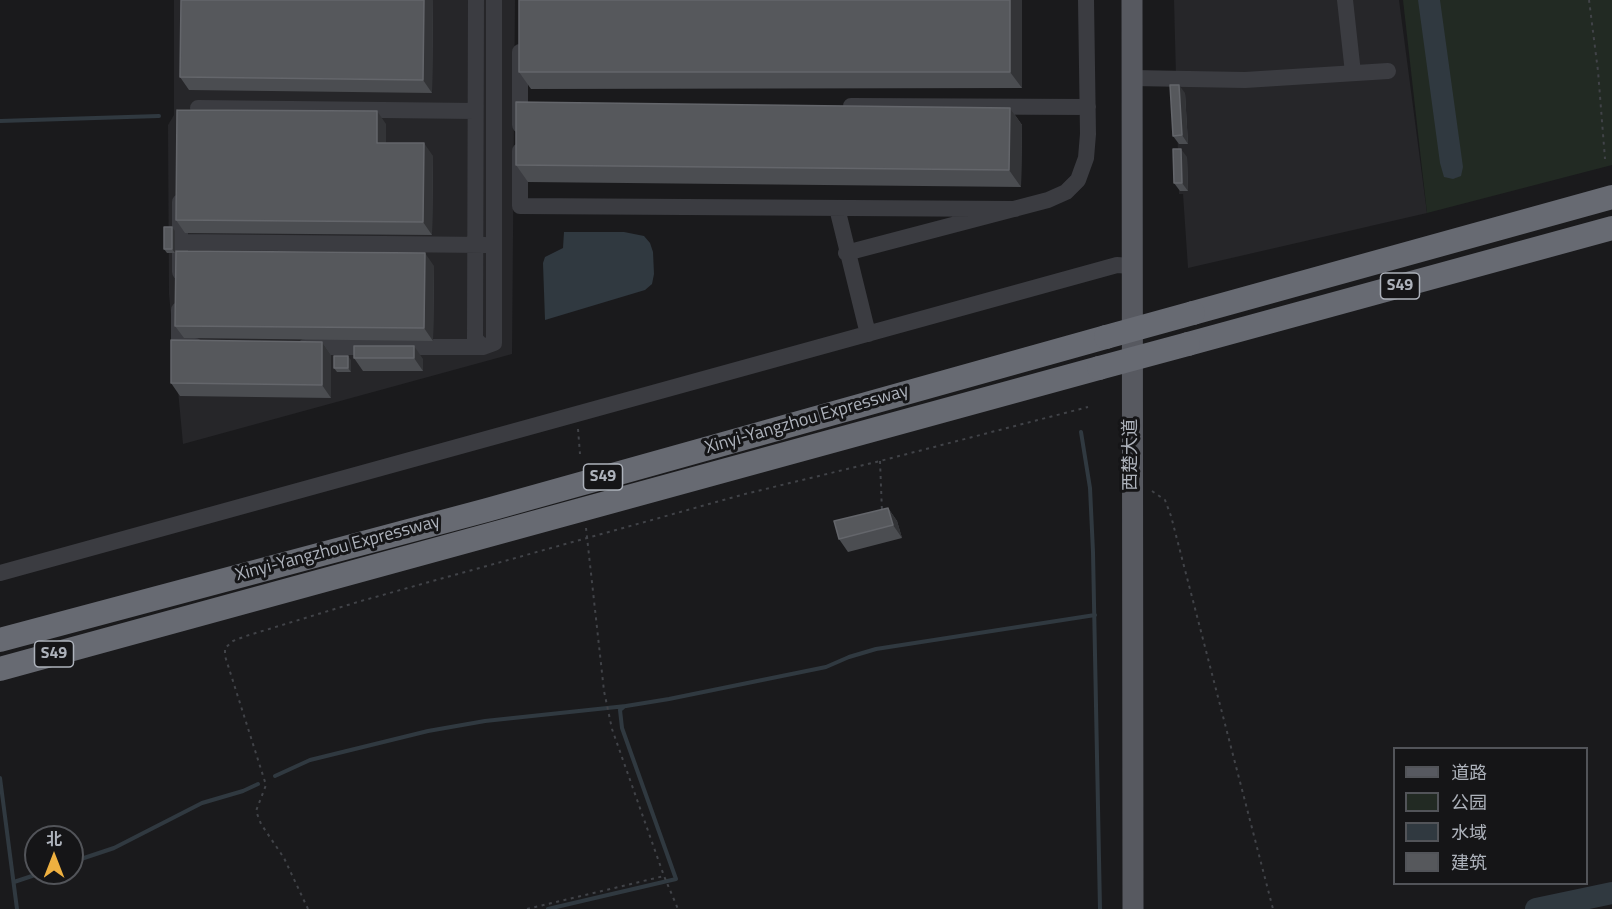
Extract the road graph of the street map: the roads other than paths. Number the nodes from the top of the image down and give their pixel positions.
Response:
1 (476, 0) edge
2 (494, 0) edge
3 (1086, 0) edge
4 (1132, 0) edge
5 (1345, 0) edge
6 (520, 35) edge
7 (1388, 71) dead end
8 (1353, 73) junction
9 (1132, 78) junction
10 (839, 106) edge
11 (1088, 107) junction
12 (198, 108) edge
13 (475, 111) junction
14 (180, 186) edge
15 (1612, 197) edge
16 (837, 208) junction
17 (1015, 209) junction
18 (1612, 228) edge
19 (180, 242) junction
20 (494, 244) junction
21 (475, 245) junction
22 (846, 253) junction
23 (1131, 266) junction
24 (868, 334) junction
25 (214, 346) edge
26 (284, 346) edge
27 (483, 347) junction
28 (6, 571) edge
29 (0, 640) edge
30 (0, 669) edge
31 (1133, 909) edge

1 - 13 street
2 - 20 street
3 - 11 street
4 - 9 main road, 西楚大道
5 - 8 street
6 - 16 street
7 - 8 street
8 - 9 street
9 - 23 main road, 西楚大道
10 - 11 street
11 - 17 street
12 - 13 street
13 - 21 street
14 - 19 street
15 - 29 highway, Xinyi-Yangzhou Expressway / S49, bridge
16 - 17 street
16 - 22 street
17 - 22 street
18 - 30 highway, Xinyi-Yangzhou Expressway / S49, bridge
19 - 21 street
19 - 25 street
20 - 21 street
20 - 27 street
21 - 27 street
22 - 24 street
23 - 24 street
23 - 31 main road, 西楚大道
24 - 28 street
26 - 27 street

